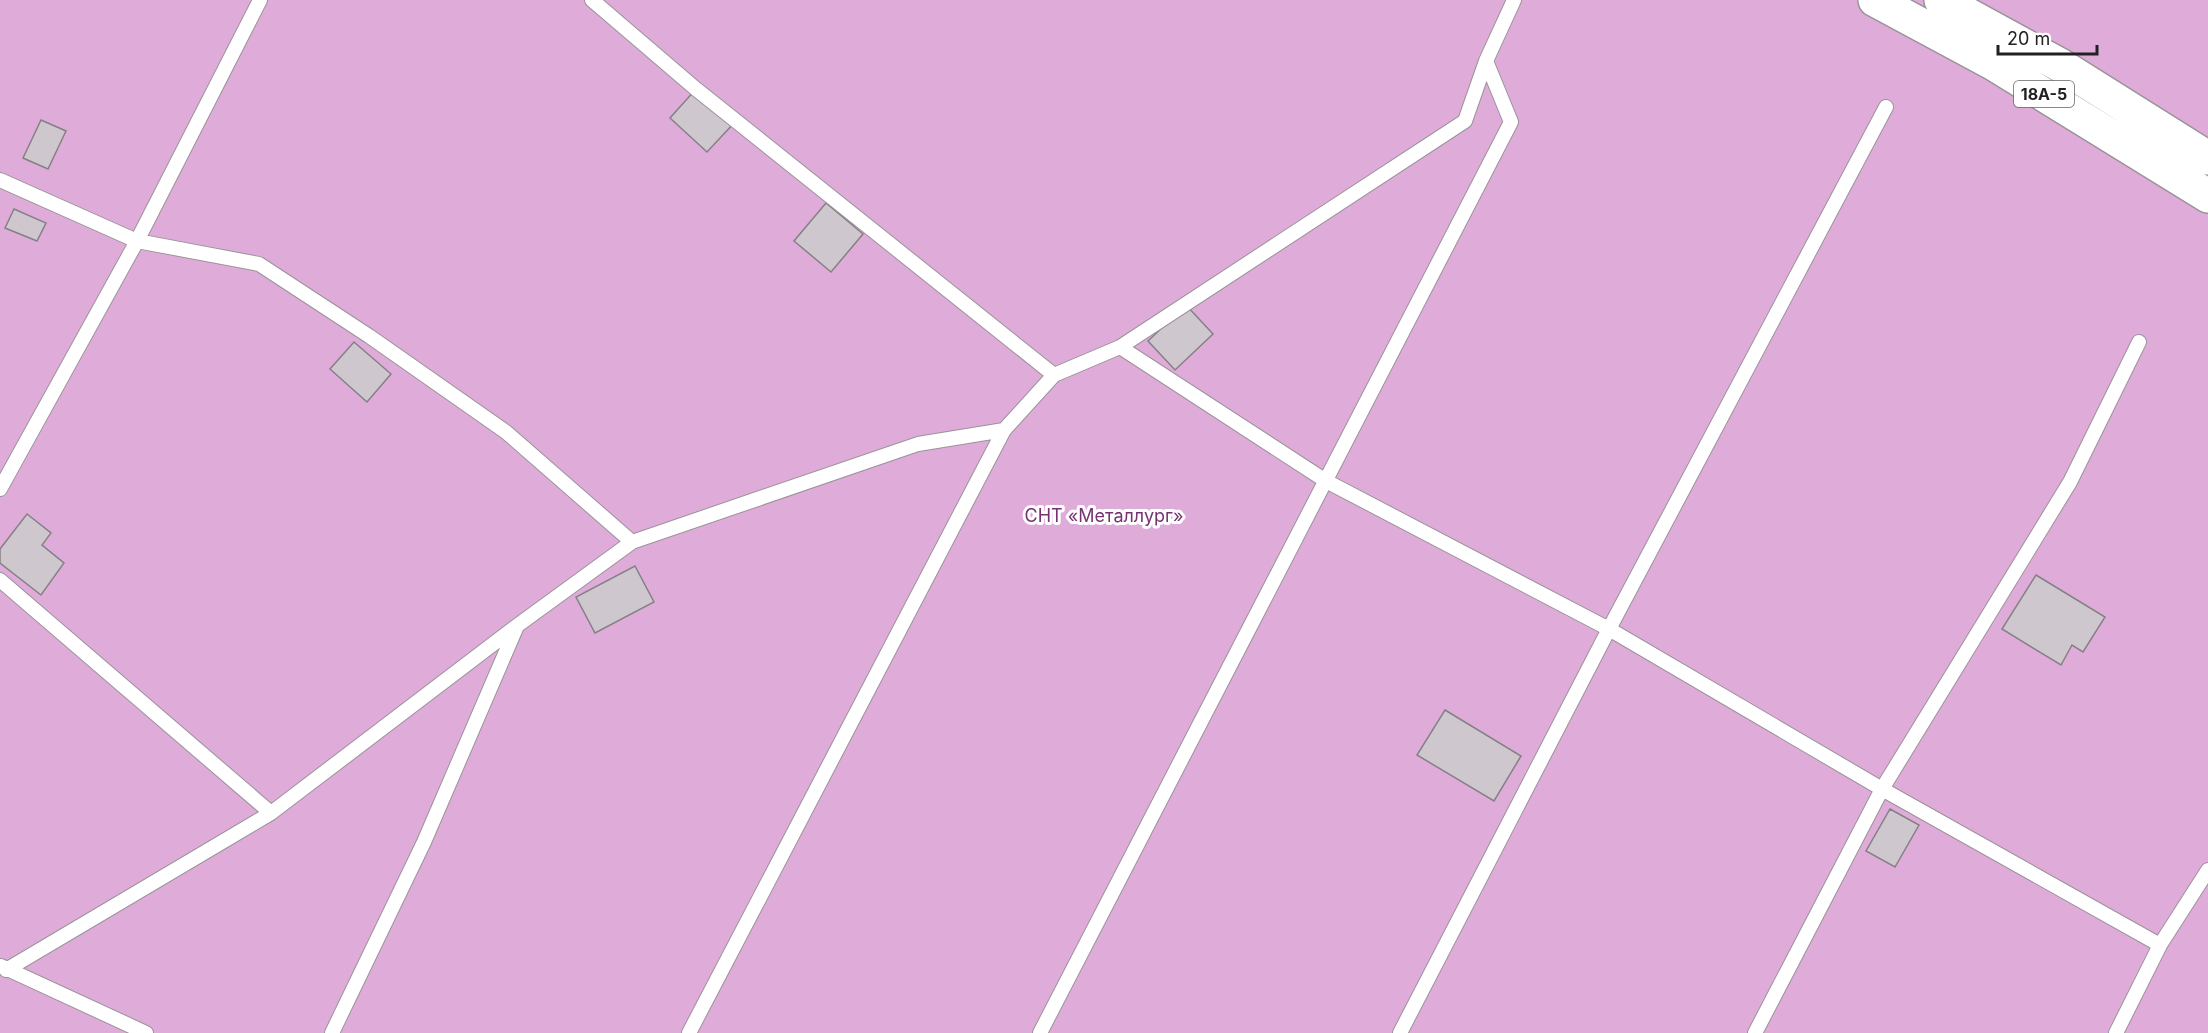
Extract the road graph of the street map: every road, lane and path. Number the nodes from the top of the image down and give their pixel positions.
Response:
1 (260, 0) edge
2 (592, 0) edge
3 (1514, 0) edge
4 (1875, 0) edge
5 (1941, 0) edge
6 (1486, 61) junction
7 (1886, 107) dead end
8 (2208, 158) edge
9 (0, 180) edge
10 (2208, 196) edge
11 (137, 241) junction
12 (2139, 342) dead end
13 (1120, 347) junction
14 (1054, 375) junction
15 (1004, 429) junction
16 (1326, 481) junction
17 (0, 489) edge
18 (632, 542) junction
19 (0, 580) edge
20 (518, 624) junction
21 (1609, 628) junction
22 (1882, 789) junction
23 (272, 813) junction
24 (2208, 870) edge
25 (2160, 945) junction
26 (3, 968) edge
27 (146, 1033) edge
28 (332, 1033) edge
29 (689, 1033) edge
30 (1040, 1033) edge
31 (1400, 1033) edge
32 (1755, 1033) edge
33 (2116, 1033) edge

1 - 11 lane
2 - 14 lane
3 - 6 lane
4 - 10 highway, 18А-5
5 - 8 highway, 18А-5
6 - 13 lane
6 - 16 lane
7 - 21 lane
9 - 11 lane
11 - 17 lane
11 - 18 lane
12 - 22 lane
13 - 14 lane
13 - 16 lane
14 - 15 lane
15 - 18 lane
15 - 29 lane
16 - 21 lane
16 - 30 lane
18 - 20 lane
19 - 23 lane
20 - 23 lane
20 - 28 lane
21 - 22 lane
21 - 31 lane
22 - 25 lane
22 - 32 lane
23 - 26 lane
24 - 25 lane
25 - 33 lane
26 - 27 lane

